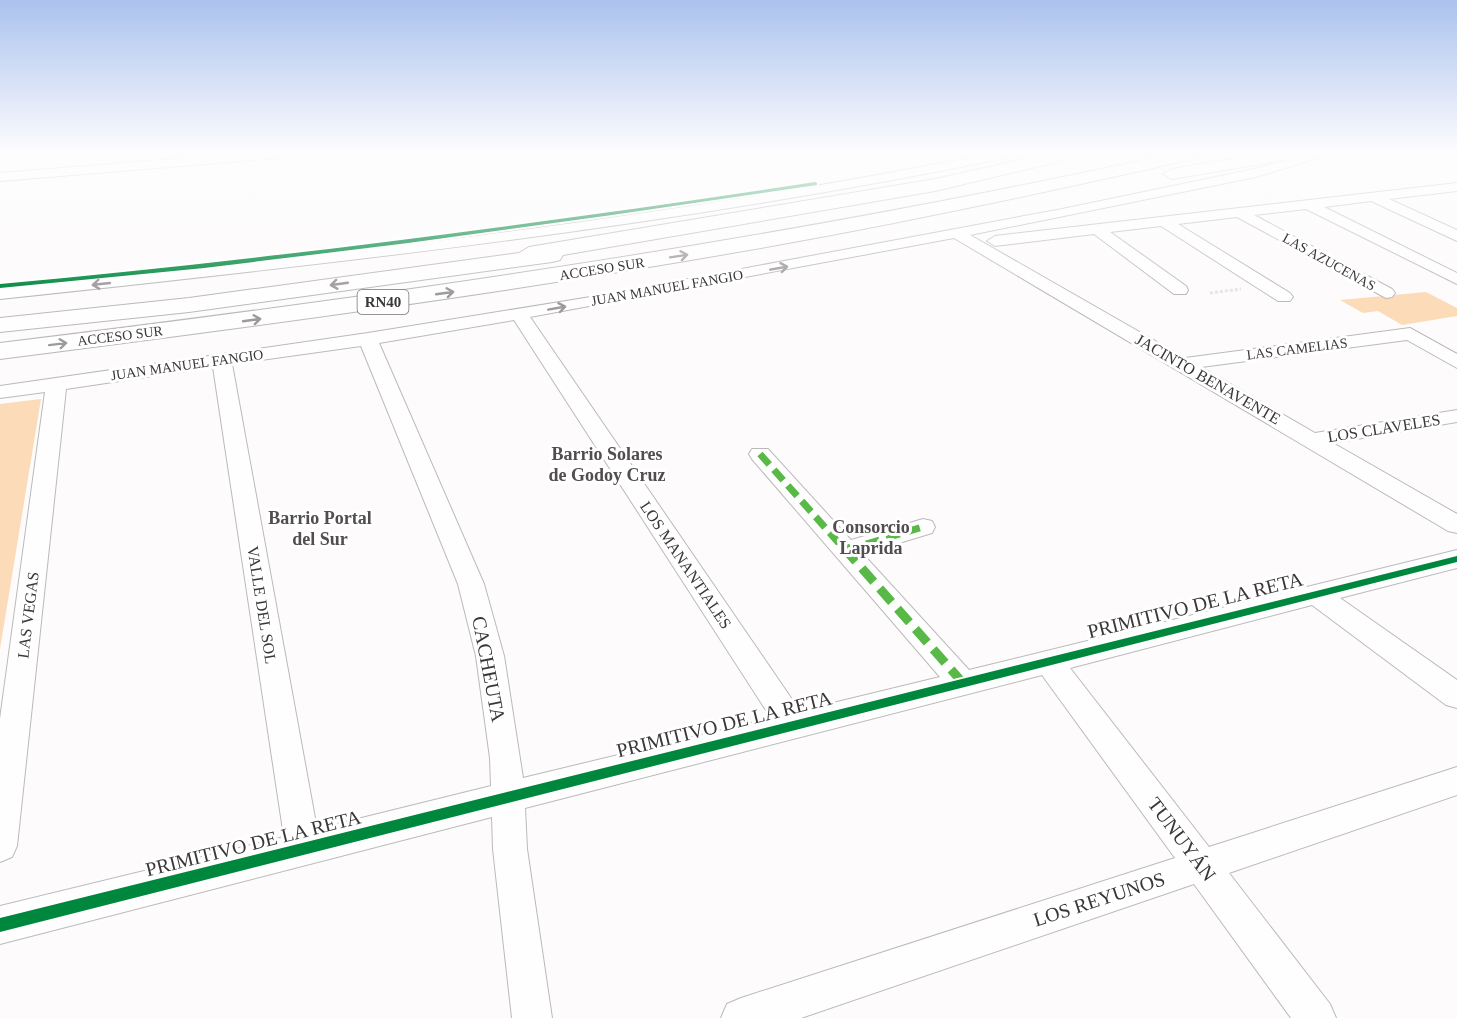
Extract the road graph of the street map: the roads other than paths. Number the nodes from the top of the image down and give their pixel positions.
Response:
1 (753, 201) edge
2 (845, 201) edge
3 (873, 201) edge
4 (979, 201) edge
5 (1003, 201) edge
6 (1133, 201) edge
7 (1345, 201) edge
8 (1381, 201) edge
9 (1309, 205) junction
10 (1240, 213) junction
11 (1165, 222) junction
12 (1098, 230) junction
13 (1457, 236) edge
14 (966, 238) junction
15 (765, 242) junction
16 (439, 270) junction
17 (1457, 279) edge
18 (1180, 290) dead end
19 (0, 294) edge
20 (1386, 294) dead end
21 (1284, 297) dead end
22 (519, 314) junction
23 (0, 325) edge
24 (368, 339) junction
25 (0, 351) edge
26 (222, 360) junction
27 (1457, 362) edge
28 (1183, 364) junction
29 (56, 384) junction
30 (0, 392) edge
31 (1457, 416) edge
32 (1312, 440) junction
33 (760, 454) dead end
34 (1457, 525) edge
35 (922, 527) dead end
36 (846, 550) junction
37 (1457, 559) edge
38 (1315, 594) junction
39 (1048, 661) junction
40 (962, 682) junction
41 (1457, 696) edge
42 (793, 725) junction
43 (1457, 781) edge
44 (507, 797) junction
45 (0, 846) edge
46 (303, 849) junction
47 (1202, 865) junction
48 (0, 925) edge
49 (532, 1018) edge
50 (741, 1018) edge
51 (1316, 1018) edge

1 -> 19 street
2 - 16 highway
3 - 16 highway, ACCESO SUR / RN40
4 - 15 highway, ACCESO SUR / RN40
5 - 15 highway
6 - 14 street, JUAN MANUEL FANGIO
7 - 9 street
8 - 13 street
9 - 10 street
9 - 17 street
10 - 11 street
10 - 20 street, LAS AZUCENAS
11 - 12 street
11 - 21 street
12 - 14 street
12 - 18 street
22 -> 14 street, JUAN MANUEL FANGIO
14 - 28 street, JACINTO BENAVENTE
25 -> 15 highway, ACCESO SUR / RN40
16 -> 23 highway, ACCESO SUR / RN40
22 - 24 street, JUAN MANUEL FANGIO
22 - 42 street, LOS MANANTIALES
24 - 26 street, JUAN MANUEL FANGIO
24 - 44 street, CACHEUTA
26 - 29 street, JUAN MANUEL FANGIO
26 - 46 street, VALLE DEL SOL
27 - 28 street, LAS CAMELIAS
28 - 32 street, JACINTO BENAVENTE
29 - 30 street, JUAN MANUEL FANGIO
29 - 45 street, LAS VEGAS
31 - 32 street, LOS CLAVELES
32 - 34 street, JACINTO BENAVENTE
33 - 36 street
35 - 36 street
36 - 40 street
37 - 38 street, PRIMITIVO DE LA RETA
38 - 39 street, PRIMITIVO DE LA RETA
38 - 41 street
39 - 40 street, PRIMITIVO DE LA RETA
39 - 47 street, TUNUYÁN
40 - 42 street, PRIMITIVO DE LA RETA
42 - 44 street, PRIMITIVO DE LA RETA
43 - 47 street, LOS REYUNOS
44 - 46 street, PRIMITIVO DE LA RETA
44 - 49 street, CACHEUTA
46 - 48 street, PRIMITIVO DE LA RETA
47 - 50 street, LOS REYUNOS
47 - 51 street, TUNUYÁN

